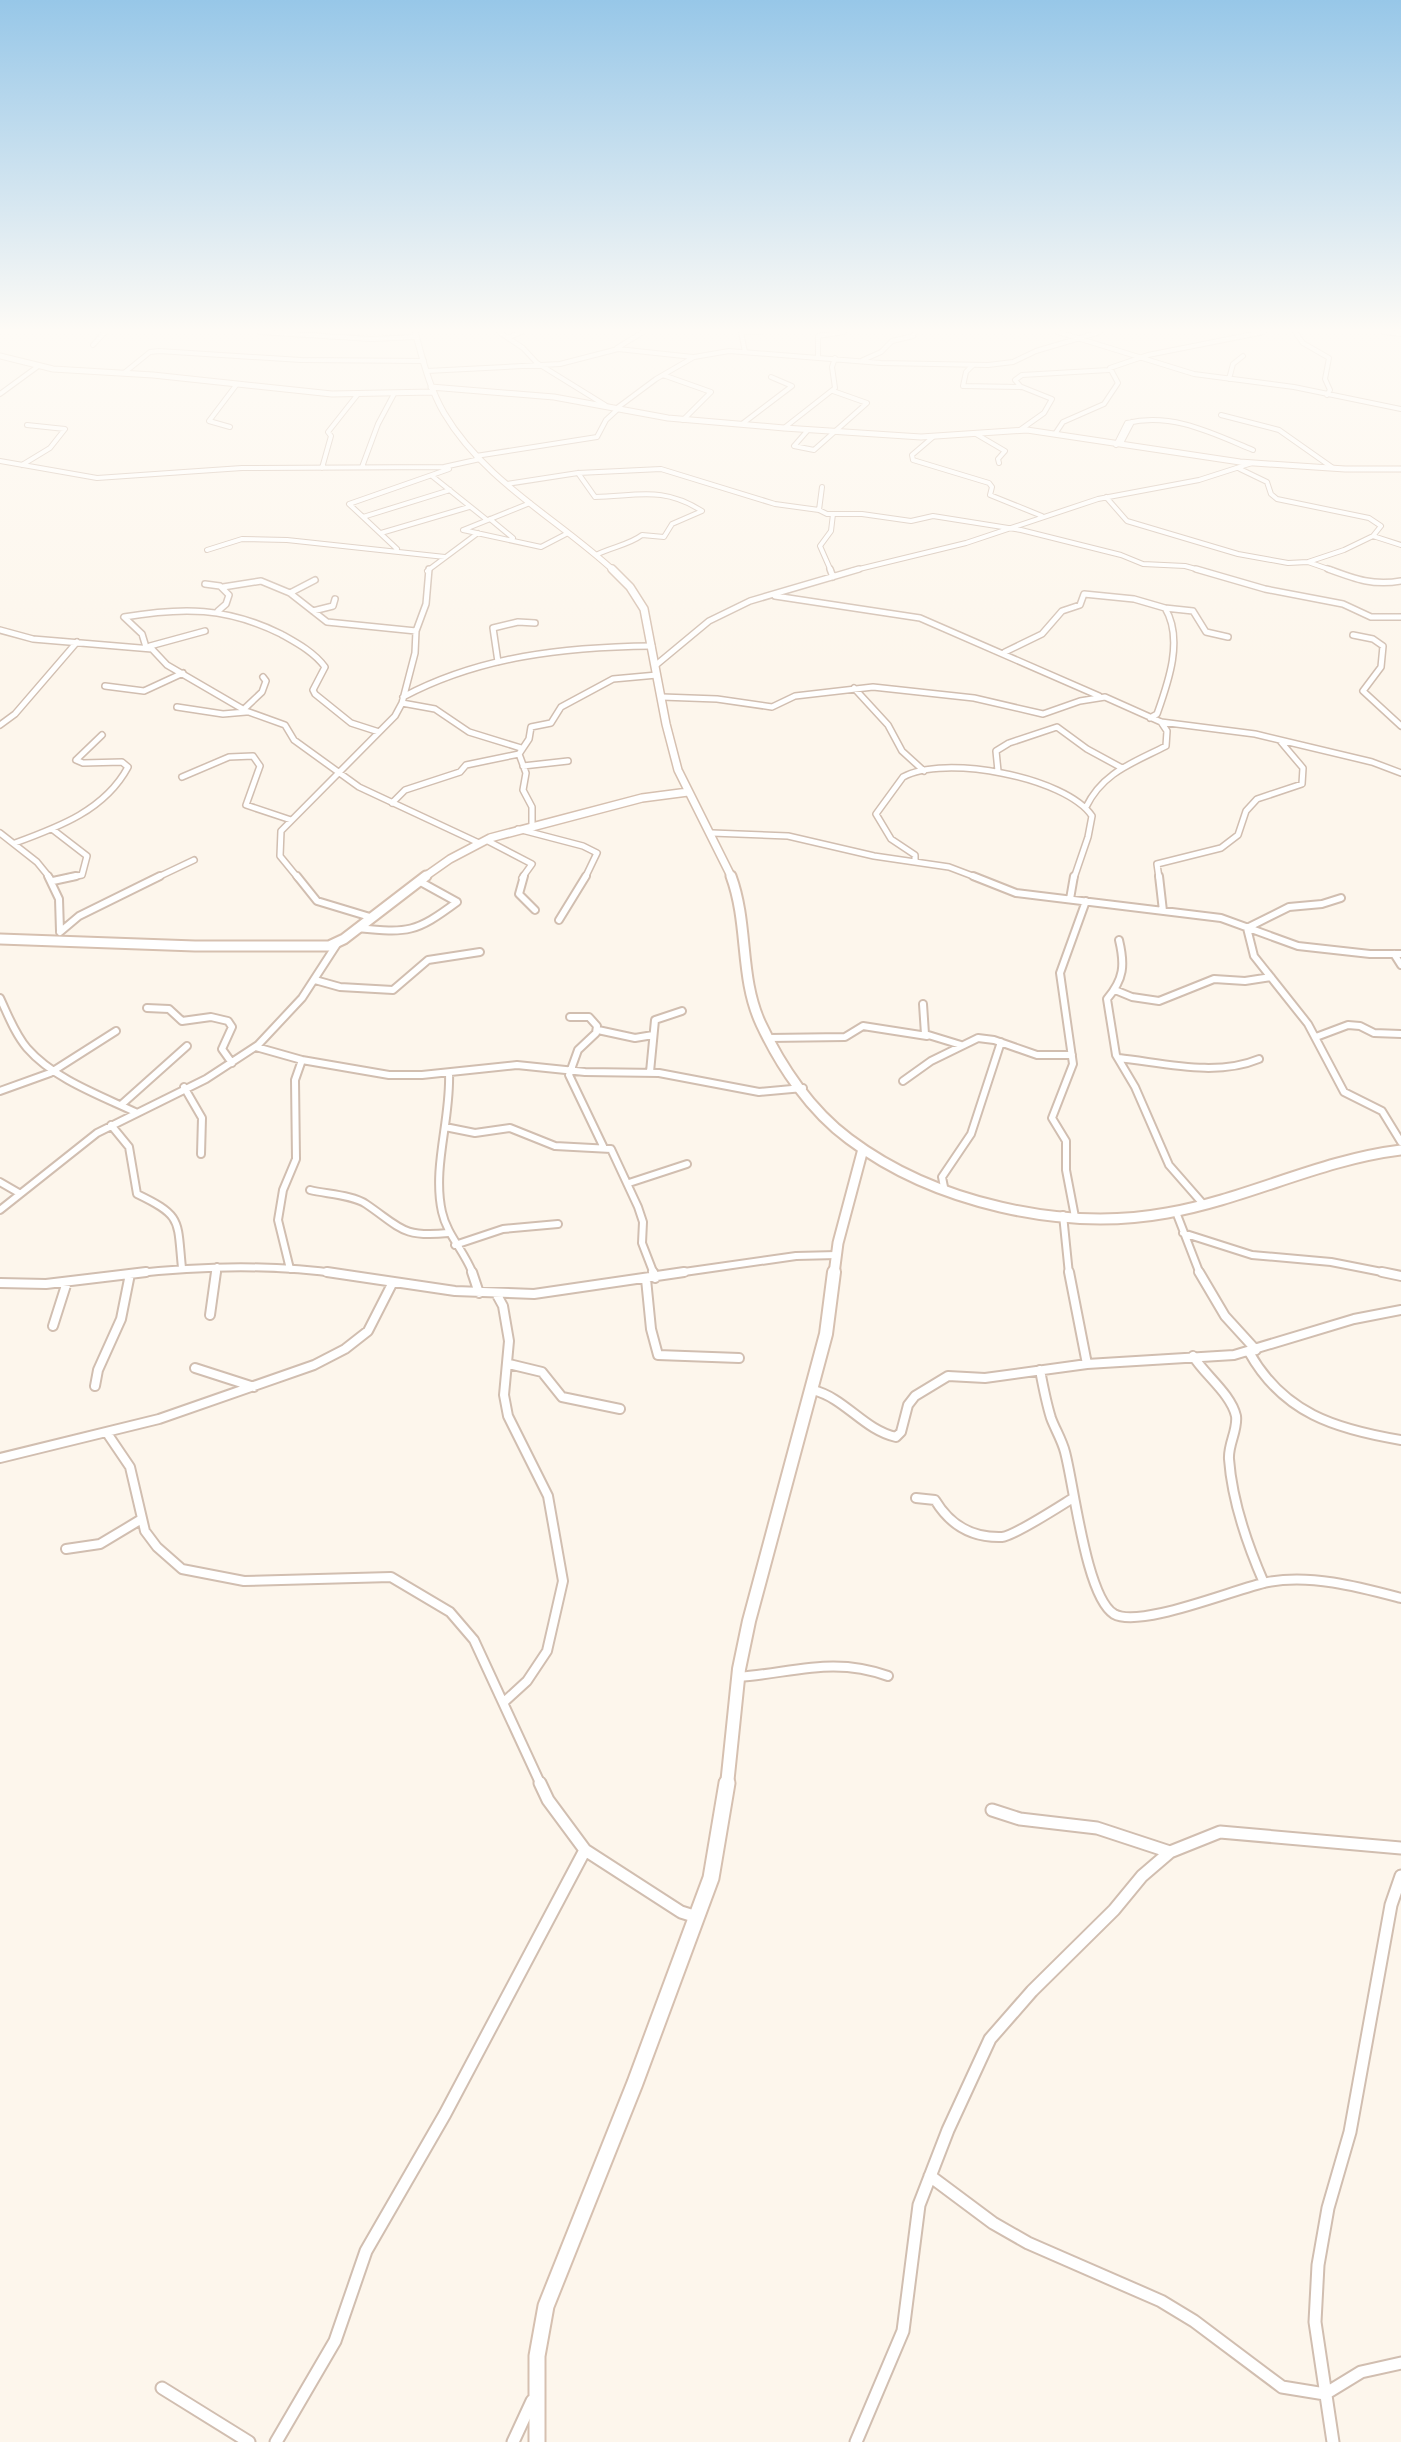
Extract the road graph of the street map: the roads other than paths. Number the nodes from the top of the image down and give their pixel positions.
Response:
1 (52, 446) edge
2 (328, 446) edge
3 (370, 446) edge
4 (470, 446) edge
5 (544, 446) edge
6 (794, 446) edge
7 (818, 446) edge
8 (923, 446) edge
9 (993, 446) edge
10 (1123, 446) edge
11 (1242, 446) edge
12 (1302, 446) edge
13 (1253, 450) dead end
14 (478, 457) junction
15 (0, 461) edge
16 (999, 463) dead end
17 (1252, 463) junction
18 (22, 465) junction
19 (454, 466) junction
20 (362, 467) junction
21 (322, 468) junction
22 (1333, 468) junction
23 (1240, 469) junction
24 (1401, 469) edge
25 (578, 473) junction
26 (432, 476) junction
27 (507, 484) junction
28 (822, 487) dead end
29 (450, 490) junction
30 (1106, 497) junction
31 (530, 503) junction
32 (469, 507) junction
33 (819, 510) junction
34 (833, 514) junction
35 (1042, 516) junction
36 (363, 517) junction
37 (488, 519) junction
38 (1007, 528) junction
39 (381, 533) junction
40 (478, 533) junction
41 (568, 533) junction
42 (1373, 536) junction
43 (515, 539) junction
44 (1401, 545) edge
45 (207, 550) dead end
46 (398, 550) junction
47 (596, 555) junction
48 (445, 557) junction
49 (1308, 562) junction
50 (833, 577) junction
51 (315, 580) dead end
52 (1401, 581) edge
53 (205, 584) dead end
54 (223, 587) junction
55 (290, 593) junction
56 (774, 595) junction
57 (335, 599) dead end
58 (1165, 608) junction
59 (218, 611) junction
60 (313, 611) junction
61 (1401, 617) edge
62 (535, 623) dead end
63 (0, 630) edge
64 (205, 631) dead end
65 (416, 631) junction
66 (1353, 635) dead end
67 (1228, 637) dead end
68 (77, 642) junction
69 (652, 646) junction
70 (147, 647) junction
71 (1005, 652) dead end
72 (498, 662) junction
73 (656, 665) junction
74 (183, 673) junction
75 (657, 675) junction
76 (263, 677) dead end
77 (105, 686) dead end
78 (854, 688) junction
79 (662, 697) junction
80 (1101, 697) junction
81 (402, 700) junction
82 (177, 707) dead end
83 (244, 711) junction
84 (1150, 718) junction
85 (1161, 722) junction
86 (0, 725) edge
87 (1401, 726) edge
88 (379, 732) junction
89 (102, 735) dead end
90 (1280, 741) junction
91 (520, 751) junction
92 (568, 761) dead end
93 (523, 766) junction
94 (1122, 768) junction
95 (924, 771) junction
96 (998, 771) junction
97 (339, 773) junction
98 (1401, 773) edge
99 (182, 777) dead end
100 (682, 781) junction
101 (688, 792) junction
102 (660, 794) junction
103 (392, 803) junction
104 (1086, 807) junction
105 (291, 820) junction
106 (532, 825) junction
107 (52, 829) junction
108 (518, 829) junction
109 (0, 833) edge
110 (712, 833) junction
111 (482, 841) junction
112 (15, 843) junction
113 (194, 860) dead end
114 (915, 862) junction
115 (53, 881) junction
116 (419, 881) junction
117 (1341, 898) dead end
118 (1070, 899) junction
119 (1086, 901) junction
120 (535, 910) dead end
121 (1163, 911) junction
122 (370, 917) junction
123 (559, 920) dead end
124 (357, 928) junction
125 (1247, 928) junction
126 (58, 936) junction
127 (0, 939) edge
128 (1119, 940) dead end
129 (337, 944) junction
130 (480, 952) dead end
131 (1398, 954) edge
132 (1401, 965) edge
133 (1271, 977) junction
134 (315, 980) junction
135 (1115, 990) junction
136 (0, 998) edge
137 (923, 1004) dead end
138 (147, 1008) dead end
139 (682, 1011) dead end
140 (570, 1017) dead end
141 (598, 1030) junction
142 (116, 1031) dead end
143 (1401, 1034) edge
144 (653, 1035) junction
145 (927, 1036) junction
146 (1316, 1037) junction
147 (769, 1038) junction
148 (1001, 1042) junction
149 (961, 1045) junction
150 (187, 1046) dead end
151 (256, 1047) junction
152 (1072, 1055) junction
153 (1119, 1058) junction
154 (1259, 1059) dead end
155 (302, 1060) junction
156 (232, 1063) junction
157 (56, 1070) junction
158 (569, 1071) junction
159 (650, 1072) junction
160 (449, 1073) junction
161 (903, 1081) dead end
162 (184, 1087) junction
163 (803, 1088) junction
164 (0, 1091) edge
165 (121, 1105) junction
166 (135, 1112) junction
167 (111, 1125) junction
168 (445, 1127) junction
169 (1401, 1142) edge
170 (603, 1146) junction
171 (863, 1149) junction
172 (1401, 1150) edge
173 (201, 1154) dead end
174 (687, 1164) dead end
175 (0, 1182) edge
176 (629, 1183) junction
177 (944, 1187) junction
178 (310, 1190) dead end
179 (19, 1193) junction
180 (1204, 1205) junction
181 (0, 1210) edge
182 (1176, 1212) junction
183 (1063, 1215) junction
184 (1075, 1217) junction
185 (558, 1224) dead end
186 (448, 1233) junction
187 (1183, 1233) junction
188 (455, 1245) junction
189 (837, 1255) junction
190 (217, 1267) junction
191 (182, 1268) junction
192 (290, 1269) junction
193 (130, 1274) junction
194 (1401, 1276) edge
195 (655, 1278) junction
196 (646, 1279) junction
197 (67, 1282) junction
198 (393, 1282) junction
199 (0, 1283) edge
200 (479, 1293) junction
201 (497, 1295) junction
202 (515, 1295) junction
203 (1401, 1310) edge
204 (210, 1315) dead end
205 (505, 1317) junction
206 (53, 1326) dead end
207 (1252, 1351) junction
208 (1193, 1356) junction
209 (739, 1358) dead end
210 (509, 1364) junction
211 (1087, 1364) junction
212 (195, 1368) dead end
213 (1040, 1370) junction
214 (95, 1386) dead end
215 (256, 1387) junction
216 (813, 1390) junction
217 (620, 1409) dead end
218 (109, 1436) junction
219 (1401, 1440) edge
220 (0, 1458) edge
221 (916, 1498) dead end
222 (1073, 1498) junction
223 (140, 1520) junction
224 (66, 1549) dead end
225 (1264, 1583) junction
226 (1401, 1598) edge
227 (888, 1676) dead end
228 (738, 1677) junction
229 (504, 1702) junction
230 (992, 1810) dead end
231 (1401, 1848) edge
232 (585, 1850) junction
233 (1170, 1852) junction
234 (1401, 1876) edge
235 (699, 1917) junction
236 (930, 2176) junction
237 (1401, 2363) edge
238 (162, 2388) dead end
239 (1325, 2394) junction
240 (535, 2395) junction
241 (249, 2442) edge
242 (276, 2442) edge
243 (513, 2442) edge
244 (537, 2442) edge
245 (856, 2442) edge
246 (1333, 2442) edge

1 - 18 street
2 - 21 street
3 - 20 street
4 - 14 main road
5 - 14 street
6 - 7 street
8 - 35 street
9 - 16 street
10 - 17 main road
11 - 13 street
12 - 22 street
14 - 19 street
14 - 27 main road
15 - 18 street
17 - 22 main road
17 - 23 street
18 - 21 street
19 - 20 street
19 - 26 street
20 - 21 street
22 - 24 main road
23 - 30 street
23 - 42 street
25 - 27 street
25 - 33 street
25 - 47 street
26 - 29 street
26 - 36 street
27 - 31 main road
28 - 33 street
29 - 32 street
29 - 36 street
30 - 35 street
30 - 49 street
31 - 37 street
31 - 41 main road
32 - 37 street
32 - 39 street
33 - 34 street
34 - 38 street
34 - 50 street
35 - 38 street
36 - 39 street
37 - 40 street
37 - 43 street
38 - 50 street
38 - 61 street
39 - 46 street
40 - 43 street
40 - 48 street
41 - 43 street
41 - 47 main road
42 - 44 street
42 - 49 street
45 - 46 street
46 - 48 street
47 - 69 main road
48 - 65 street
49 - 52 street
50 - 56 street
51 - 55 street
53 - 54 street
54 - 55 street
54 - 59 street
55 - 60 street
56 - 73 street
56 - 80 street
57 - 60 street
58 - 67 street
58 - 71 street
58 - 84 street
59 - 70 street
59 - 88 street
60 - 65 street
62 - 72 street
63 - 68 street
64 - 70 street
65 - 81 street
66 - 87 street
68 - 70 street
68 - 86 street
69 - 72 street
69 - 73 main road
70 - 74 street
72 - 81 street
73 - 75 main road
74 - 77 street
74 - 83 street
75 - 79 main road
75 - 91 street
76 - 83 street
78 - 79 street
78 - 80 street
78 - 95 street
79 - 100 main road
80 - 84 street
81 - 88 street
81 - 91 street
82 - 83 street
83 - 97 street
84 - 85 street
85 - 90 street
85 - 94 street
88 - 97 street
89 - 107 street
90 - 98 street
90 - 121 street
91 - 93 street
91 - 103 street
92 - 93 street
93 - 106 street
94 - 96 street
94 - 104 street
95 - 96 street
95 - 114 street
96 - 104 street
97 - 103 street
97 - 105 street
99 - 105 street
100 - 101 main road
100 - 102 main road
101 - 102 main road
101 - 110 main road
102 - 106 main road
103 - 111 street
104 - 118 street
105 - 122 street
106 - 108 main road
107 - 112 street
107 - 115 street
108 - 111 main road
108 - 123 street
109 - 112 street
110 - 114 street
110 - 147 main road
111 - 116 main road
111 - 120 street
112 - 115 street
113 - 126 street
114 - 118 street
115 - 126 street
116 - 122 main road
116 - 124 street
117 - 125 street
118 - 119 street
119 - 121 street
119 - 152 street
121 - 125 street
122 - 124 main road
124 - 129 main road
125 - 131 street
125 - 133 street
126 - 127 main road
126 - 129 main road
128 - 135 street
129 - 134 street
130 - 134 street
131 - 132 street
133 - 135 street
133 - 146 street
134 - 151 street
135 - 153 street
136 - 157 street
137 - 145 street
138 - 156 street
139 - 144 street
140 - 141 street
141 - 144 street
141 - 158 street
142 - 157 street
143 - 146 street
144 - 159 street
145 - 147 street
145 - 149 street
146 - 169 street
147 - 163 main road
148 - 149 street
148 - 152 street
148 - 177 street
149 - 161 street
150 - 165 street
151 - 155 street
151 - 156 street
152 - 184 street
153 - 154 street
153 - 180 street
155 - 160 street
155 - 192 street
156 - 162 street
157 - 164 street
157 - 165 street
158 - 159 street
158 - 160 street
158 - 170 street
159 - 163 street
160 - 168 street
162 - 166 street
162 - 173 street
163 - 171 main road
165 - 166 street
166 - 167 street
167 - 179 street
167 - 191 street
168 - 170 street
168 - 186 street
170 - 176 street
171 - 177 main road
171 - 189 main road
172 - 180 main road
174 - 176 street
175 - 179 street
176 - 195 street
177 - 183 main road
178 - 186 street
179 - 181 street
180 - 182 main road
182 - 184 main road
182 - 187 street
183 - 184 main road
183 - 211 street
185 - 188 street
186 - 188 street
187 - 194 street
187 - 207 street
188 - 200 street
189 - 195 street
189 - 216 main road
190 - 191 street
190 - 192 street
190 - 204 street
191 - 193 street
192 - 198 street
193 - 197 street
193 - 214 street
195 - 196 street
196 - 202 street
196 - 209 street
197 - 199 street
197 - 206 street
198 - 200 street
198 - 215 street
200 - 201 street
201 - 202 street
201 - 205 street
202 - 205 street
203 - 207 street
205 - 210 street
207 - 208 street
207 - 219 street
208 - 211 street
208 - 225 street
210 - 217 street
210 - 229 street
211 - 213 street
212 - 215 street
213 - 216 street
213 - 222 street
215 - 218 street
216 - 228 main road
218 - 220 street
218 - 223 street
221 - 222 street
222 - 225 street
223 - 224 street
223 - 229 street
225 - 226 street
227 - 228 street
228 - 235 main road
229 - 232 street
230 - 233 street
231 - 233 street
232 - 235 street
232 - 242 street
233 - 236 street
234 - 239 street
235 - 240 main road
236 - 239 street
236 - 245 street
237 - 239 street
238 - 241 street
239 - 246 street
240 - 243 street
240 - 244 main road

